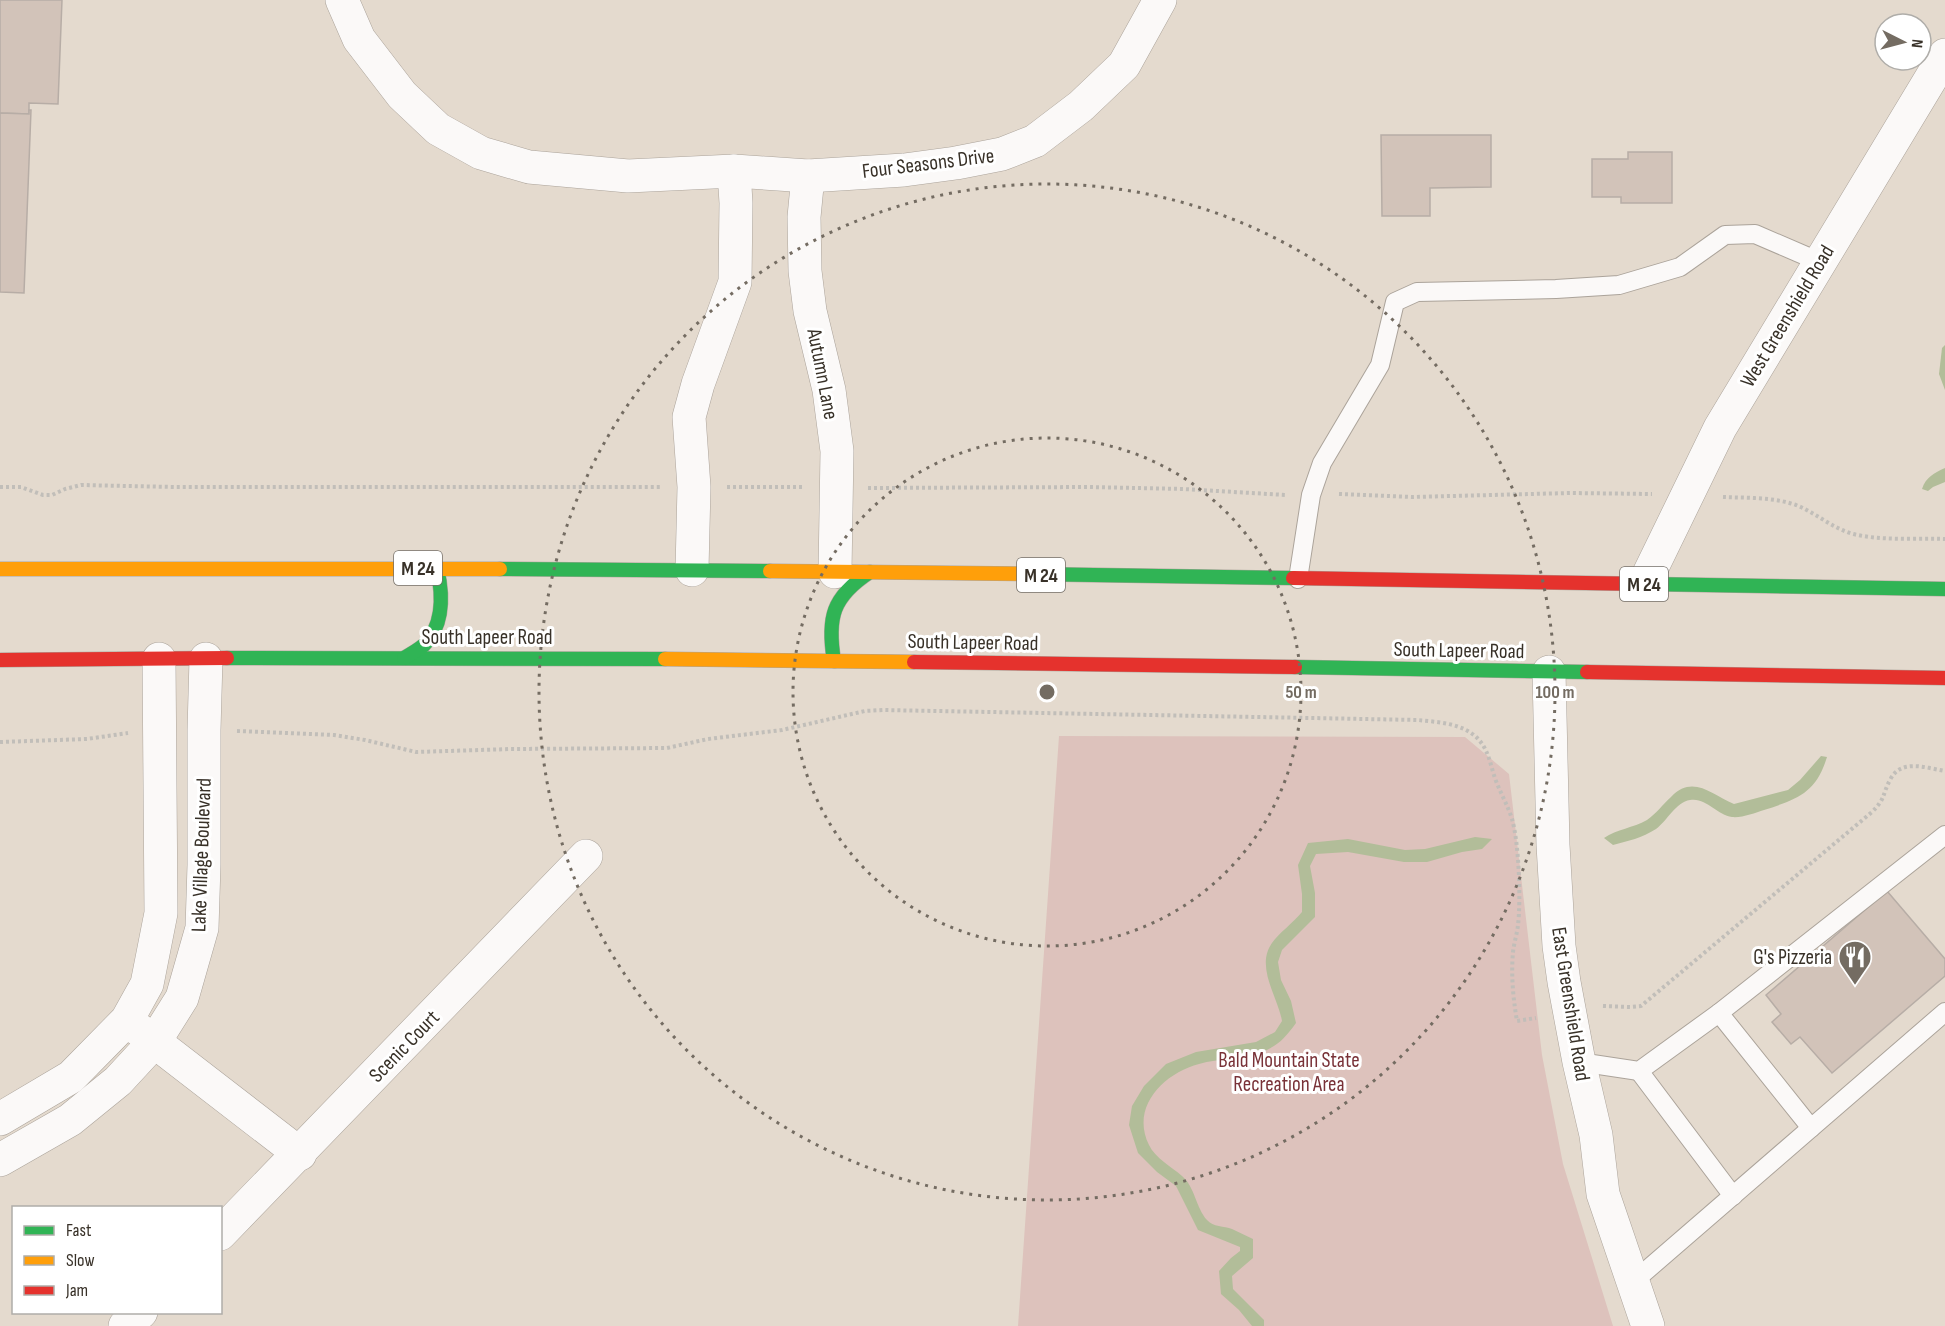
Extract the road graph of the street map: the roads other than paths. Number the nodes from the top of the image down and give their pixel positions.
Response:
1 (342, 0) edge
2 (1160, 0) edge
3 (1945, 55) edge
4 (734, 171) junction
5 (808, 176) junction
6 (1820, 262) junction
7 (437, 568) junction
8 (0, 569) edge
9 (693, 570) junction
10 (835, 572) junction
11 (870, 572) junction
12 (1298, 579) junction
13 (1644, 584) junction
14 (1945, 589) edge
15 (404, 658) junction
16 (159, 659) junction
17 (206, 659) junction
18 (0, 660) edge
19 (834, 661) junction
20 (1549, 672) junction
21 (1945, 678) edge
22 (1945, 835) edge
23 (586, 856) dead end
24 (1945, 1012) edge
25 (1719, 1013) junction
26 (127, 1020) junction
27 (155, 1041) junction
28 (1579, 1062) junction
29 (1639, 1071) junction
30 (0, 1119) edge
31 (1811, 1128) junction
32 (300, 1154) junction
33 (0, 1160) edge
34 (1733, 1196) junction
35 (222, 1232) edge
36 (1633, 1282) junction
37 (139, 1314) edge
38 (125, 1326) edge
39 (1648, 1326) edge

1 - 4 street, Four Seasons Drive
2 - 5 street, Four Seasons Drive
3 - 6 street, West Greenshield Road
4 - 5 street, Four Seasons Drive
4 - 9 street
5 - 10 street, Autumn Lane
6 - 12 lane
6 - 13 street, West Greenshield Road
7 - 8 main road, M 24
7 - 9 main road, M 24
7 - 15 main road
9 - 10 main road, M 24
10 - 11 main road, M 24
11 - 12 main road, M 24
11 - 19 main road
12 - 13 main road, M 24
13 - 14 main road, M 24
15 - 17 main road, South Lapeer Road
15 - 19 main road, South Lapeer Road
16 - 17 main road, South Lapeer Road
16 - 18 main road, South Lapeer Road
16 - 26 street, Lake Village Boulevard
17 - 27 street, Lake Village Boulevard
19 - 20 main road, South Lapeer Road
20 - 21 main road, South Lapeer Road
20 - 28 street, East Greenshield Road
22 - 25 lane
23 - 32 street, Scenic Court
24 - 31 lane
25 - 29 lane
25 - 31 lane
26 - 27 street
26 - 30 street, Lake Village Boulevard
27 - 32 street
27 - 33 street, Lake Village Boulevard
28 - 29 lane
28 - 36 street, East Greenshield Road
29 - 34 lane
31 - 34 lane
32 - 35 street, Scenic Court
34 - 36 lane
36 - 39 street, East Greenshield Road
37 - 38 street

